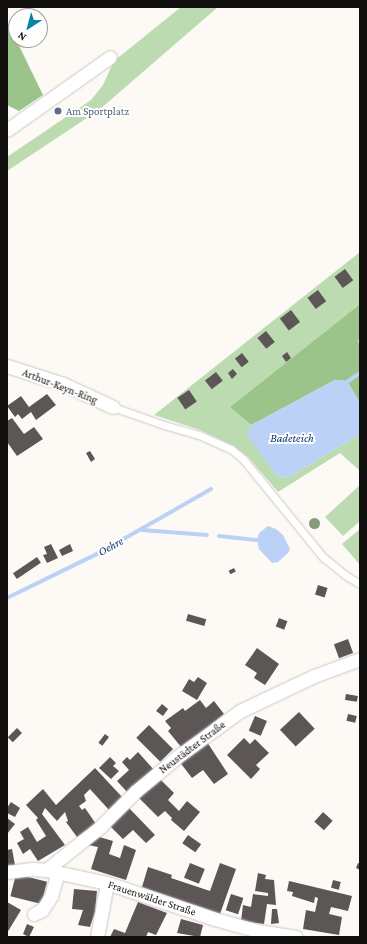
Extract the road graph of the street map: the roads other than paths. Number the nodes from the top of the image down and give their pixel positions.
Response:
1 (110, 57) dead end
2 (7, 130) edge
3 (7, 366) edge
4 (113, 406) joint
5 (360, 584) edge
6 (360, 660) edge
7 (52, 871) junction
8 (7, 872) edge
9 (107, 883) junction
10 (34, 914) dead end
11 (97, 937) edge
12 (296, 937) edge

1 - 2 street
3 - 4 street, Arthur-Keyn-Ring
4 - 5 lane
6 - 7 street, Neustädter Straße
7 - 8 street, Frauenwälder Straße
7 - 9 street, Frauenwälder Straße
7 - 10 street
9 - 11 street
9 - 12 street, Frauenwälder Straße

